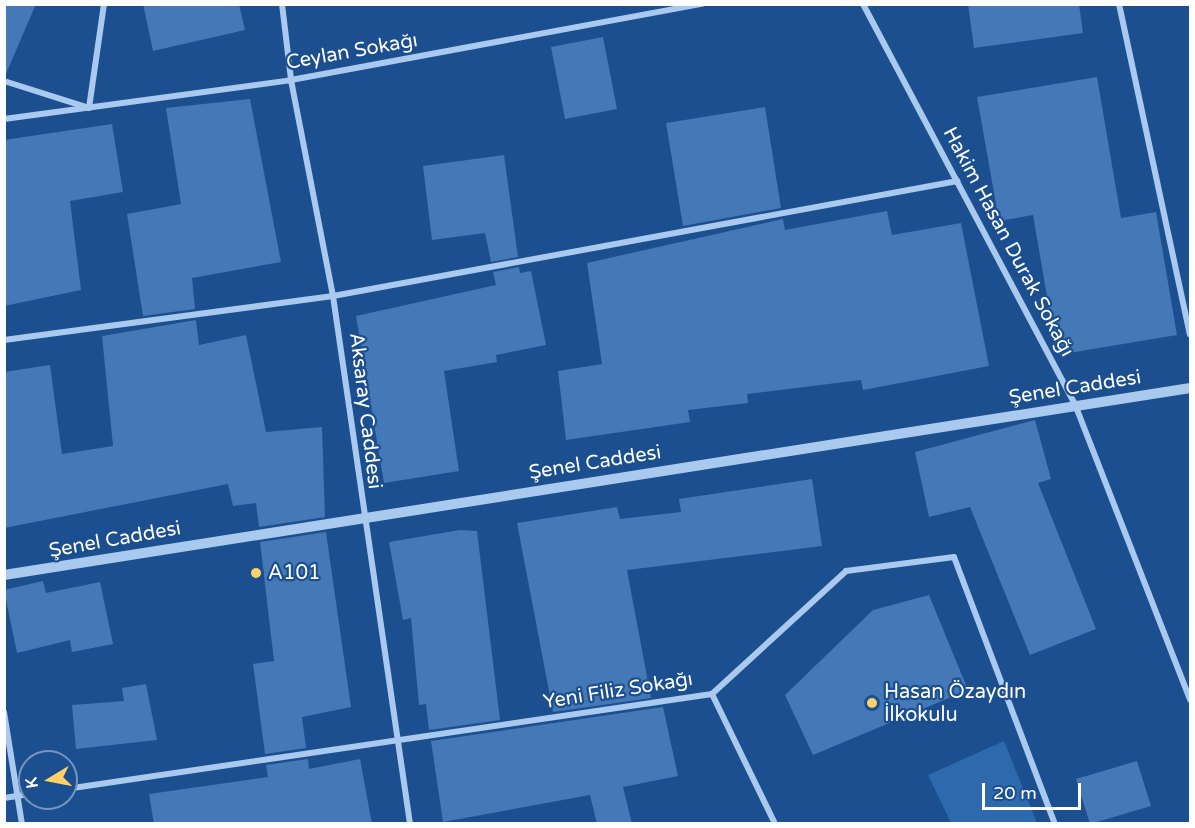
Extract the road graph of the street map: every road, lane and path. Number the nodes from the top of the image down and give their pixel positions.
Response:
1 (104, 4) edge
2 (282, 4) edge
3 (703, 4) edge
4 (863, 4) edge
5 (1119, 4) edge
6 (291, 80) junction
7 (4, 81) edge
8 (89, 108) junction
9 (4, 119) edge
10 (958, 181) junction
11 (333, 296) junction
12 (1191, 334) edge
13 (4, 340) edge
14 (1191, 388) edge
15 (1076, 406) junction
16 (362, 517) junction
17 (4, 575) edge
18 (712, 694) junction
19 (1191, 700) edge
20 (4, 712) edge
21 (395, 742) junction
22 (78, 787) edge
23 (18, 796) joint
24 (4, 798) edge
25 (410, 824) edge
26 (775, 824) edge
27 (1055, 824) edge

1 - 8 street
2 - 6 street, Aksaray Caddesi
3 - 6 street, Ceylan Sokağı
4 - 10 street, Hakim Hasan Durak Sokağı
5 - 12 street
6 - 8 street, Ceylan Sokağı
6 - 11 street, Aksaray Caddesi
7 - 8 street
8 - 9 street, Ceylan Sokağı
10 - 11 street
10 - 15 street, Hakim Hasan Durak Sokağı
11 - 13 street
11 - 16 street, Aksaray Caddesi
14 - 15 street, Şenel Caddesi
15 - 16 street, Şenel Caddesi
15 - 19 street, Hakim Hasan Durak Sokağı
16 - 17 street, Şenel Caddesi
16 - 21 street, Aksaray Caddesi
18 - 21 street, Yeni Filiz Sokağı
18 - 26 street
18 - 27 street, Yeni Filiz Sokağı
20 - 23 street
21 - 22 street, Yeni Filiz Sokağı
21 - 25 street, Aksaray Caddesi
23 - 24 street

